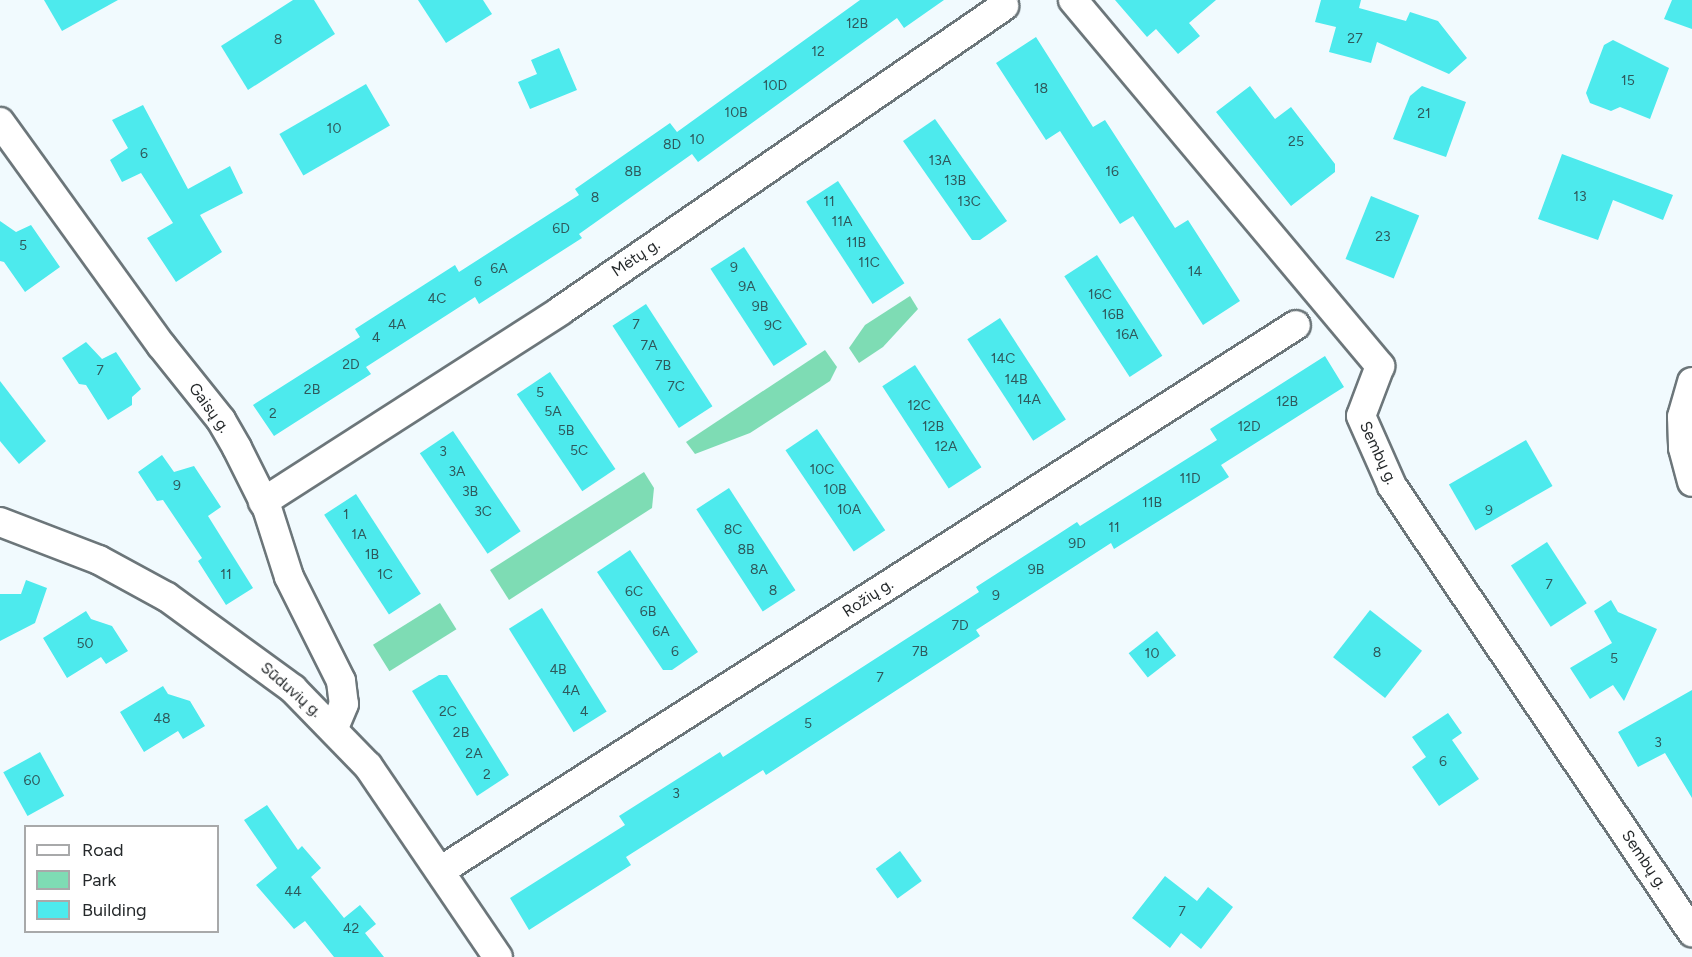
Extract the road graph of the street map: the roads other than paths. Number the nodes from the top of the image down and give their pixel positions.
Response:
1 (1073, 0) edge
2 (1004, 6) dead end
3 (0, 122) edge
4 (1296, 325) dead end
5 (1692, 382) edge
6 (1692, 482) edge
7 (263, 502) junction
8 (0, 522) edge
9 (334, 728) junction
10 (440, 871) junction
11 (1692, 932) edge
12 (498, 957) edge

1 - 11 street, Sembų g.
2 - 7 street, Mėtų g.
3 - 7 street, Gaisų g.
4 - 10 street, Rožių g.
5 - 6 street
7 - 9 street, Gaisų g.
8 - 9 street, Sūduvių g.
9 - 10 street, Sūduvių g.
10 - 12 street, Sūduvių g.

